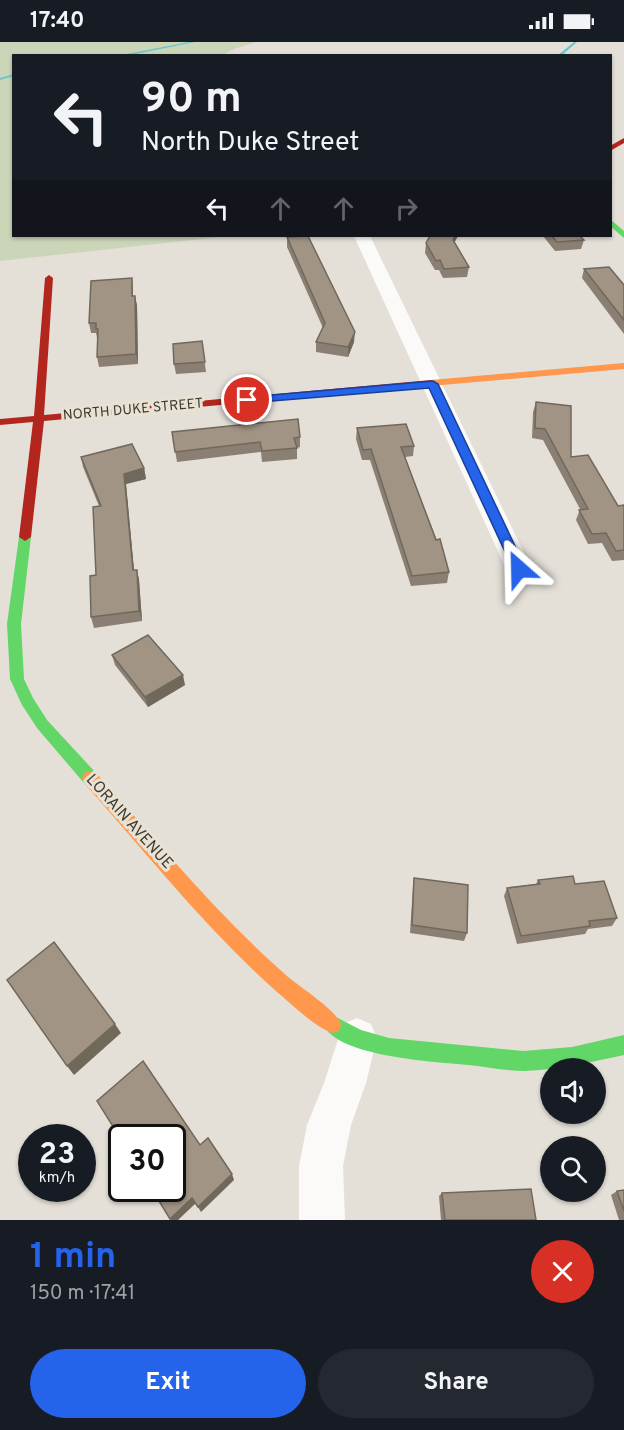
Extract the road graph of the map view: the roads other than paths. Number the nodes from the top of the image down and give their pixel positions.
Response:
1 (612, 223) edge
2 (624, 236) edge
3 (362, 237) edge
4 (49, 278) dead end
5 (624, 366) edge
6 (433, 384) junction
7 (39, 418) junction
8 (0, 422) edge
9 (519, 569) dead end
10 (357, 1038) junction
11 (624, 1045) edge
12 (322, 1220) edge

1 - 2 main road
3 - 6 street
4 - 7 main road, LORAIN AVENUE
5 - 6 main road, NORTH DUKE STREET
6 - 7 main road, NORTH DUKE STREET
6 - 9 street
7 - 8 main road, NORTH DUKE STREET
7 - 10 main road, LORAIN AVENUE
10 - 11 main road, LORAIN AVENUE
10 - 12 street

